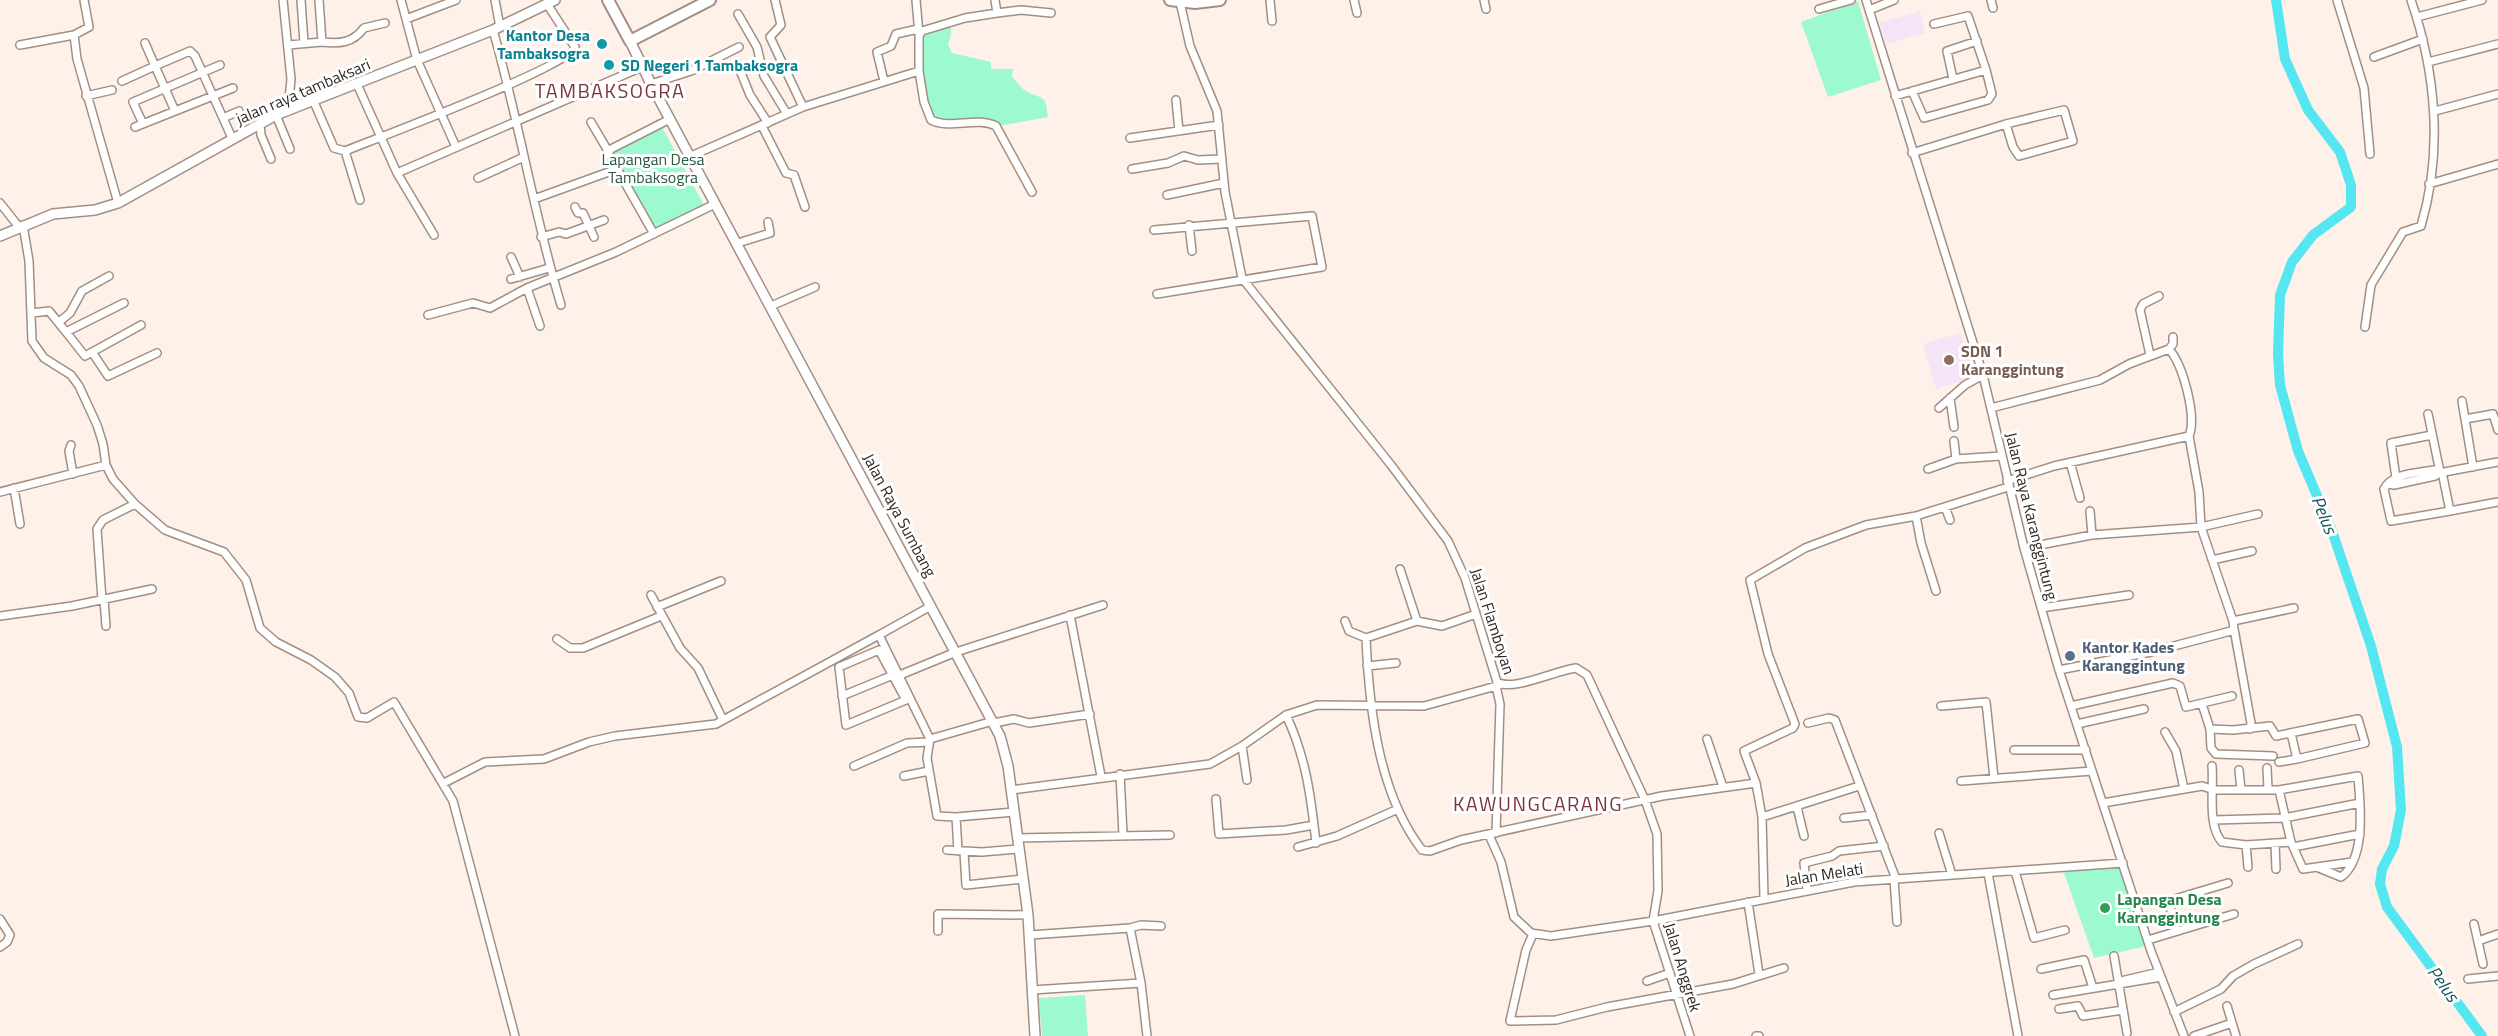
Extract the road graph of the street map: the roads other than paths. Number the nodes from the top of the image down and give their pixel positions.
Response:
1 (84, 0) edge
2 (283, 0) edge
3 (301, 0) edge
4 (319, 0) edge
5 (401, 0) edge
6 (456, 0) edge
7 (495, 0) edge
8 (608, 0) edge
9 (775, 0) edge
10 (916, 0) edge
11 (995, 0) edge
12 (1220, 0) edge
13 (1270, 0) edge
14 (1354, 0) edge
15 (1484, 0) edge
16 (1851, 0) edge
17 (1866, 0) edge
18 (1893, 0) edge
19 (1991, 0) edge
20 (2337, 0) edge
21 (2411, 0) edge
22 (2482, 0) edge
23 (707, 1) edge
24 (1175, 1) edge
25 (551, 2) edge
26 (1993, 8) dead end
27 (1486, 9) dead end
28 (1819, 9) dead end
29 (1869, 10) junction
30 (997, 13) junction
31 (1051, 13) dead end
32 (1358, 13) dead end
33 (738, 14) dead end
34 (2417, 17) junction
35 (406, 19) junction
36 (1272, 21) dead end
37 (385, 23) dead end
38 (1934, 24) dead end
39 (496, 28) junction
40 (919, 33) junction
41 (74, 35) junction
42 (2423, 39) junction
43 (630, 41) junction
44 (322, 42) junction
45 (1977, 42) junction
46 (145, 43) dead end
47 (304, 43) junction
48 (2498, 44) edge
49 (20, 45) dead end
50 (288, 45) junction
51 (739, 47) dead end
52 (2374, 57) dead end
53 (417, 60) junction
54 (2428, 62) junction
55 (737, 63) dead end
56 (155, 66) junction
57 (220, 66) dead end
58 (642, 67) junction
59 (919, 70) junction
60 (1986, 70) junction
61 (202, 73) junction
62 (1953, 79) junction
63 (122, 81) dead end
64 (884, 81) junction
65 (357, 84) junction
66 (508, 84) junction
67 (651, 84) junction
68 (165, 88) junction
69 (233, 88) dead end
70 (112, 90) dead end
71 (1912, 91) junction
72 (2498, 94) edge
73 (86, 96) junction
74 (213, 96) junction
75 (1895, 96) junction
76 (1176, 100) dead end
77 (314, 102) junction
78 (803, 107) junction
79 (288, 110) junction
80 (175, 111) junction
81 (239, 111) dead end
82 (2435, 111) junction
83 (440, 113) junction
84 (787, 114) junction
85 (276, 116) junction
86 (223, 118) junction
87 (670, 119) junction
88 (517, 122) junction
89 (591, 122) dead end
90 (143, 124) junction
91 (260, 124) junction
92 (2006, 124) junction
93 (765, 125) junction
94 (1219, 125) junction
95 (135, 127) dead end
96 (1179, 131) junction
97 (381, 137) junction
98 (232, 138) junction
99 (1130, 138) dead end
100 (456, 147) junction
101 (290, 148) dead end
102 (345, 151) junction
103 (608, 152) junction
104 (1912, 153) junction
105 (2370, 154) dead end
106 (691, 156) junction
107 (524, 157) junction
108 (271, 159) dead end
109 (1222, 159) junction
110 (2498, 164) edge
111 (616, 169) junction
112 (1132, 170) dead end
113 (397, 173) junction
114 (478, 178) dead end
115 (1224, 183) junction
116 (2429, 184) junction
117 (1032, 192) dead end
118 (1167, 195) dead end
119 (360, 200) dead end
120 (534, 200) junction
121 (0, 203) edge
122 (118, 203) junction
123 (715, 204) junction
124 (575, 207) dead end
125 (805, 207) dead end
126 (604, 220) dead end
127 (768, 222) dead end
128 (1230, 223) junction
129 (1189, 225) junction
130 (21, 226) junction
131 (589, 226) junction
132 (1154, 230) dead end
133 (654, 234) junction
134 (434, 235) dead end
135 (0, 236) edge
136 (541, 237) junction
137 (594, 237) dead end
138 (738, 243) junction
139 (1192, 251) dead end
140 (511, 257) dead end
141 (549, 268) junction
142 (109, 276) dead end
143 (520, 277) junction
144 (553, 278) junction
145 (511, 279) dead end
146 (1243, 279) junction
147 (815, 287) dead end
148 (527, 288) junction
149 (1157, 294) dead end
150 (2159, 296) dead end
151 (124, 303) dead end
152 (561, 305) dead end
153 (771, 306) junction
154 (32, 313) junction
155 (428, 315) dead end
156 (59, 322) junction
157 (141, 325) dead end
158 (540, 326) dead end
159 (2365, 327) dead end
160 (66, 332) junction
161 (2173, 337) dead end
162 (2169, 349) junction
163 (92, 352) junction
164 (157, 353) dead end
165 (2150, 355) junction
166 (1983, 375) junction
167 (1950, 398) junction
168 (2462, 401) dead end
169 (1939, 408) dead end
170 (1991, 408) junction
171 (2428, 414) dead end
172 (2465, 419) junction
173 (1954, 427) dead end
174 (2498, 430) edge
175 (2432, 435) junction
176 (2189, 436) junction
177 (1953, 441) dead end
178 (71, 445) dead end
179 (2001, 456) junction
180 (1956, 459) junction
181 (2070, 462) junction
182 (2498, 462) edge
183 (106, 465) junction
184 (2473, 467) junction
185 (1928, 469) dead end
186 (2440, 472) junction
187 (73, 474) junction
188 (2397, 478) junction
189 (2007, 484) junction
190 (2388, 484) junction
191 (14, 488) junction
192 (0, 492) edge
193 (2080, 498) dead end
194 (2498, 502) edge
195 (135, 504) junction
196 (1945, 507) junction
197 (2090, 511) dead end
198 (2450, 511) junction
199 (2258, 514) dead end
200 (1916, 516) junction
201 (1950, 520) dead end
202 (20, 524) dead end
203 (2201, 527) junction
204 (2092, 535) junction
205 (2024, 548) junction
206 (2252, 551) dead end
207 (2212, 560) junction
208 (1400, 569) dead end
209 (721, 581) dead end
210 (152, 589) dead end
211 (1936, 591) dead end
212 (651, 595) dead end
213 (2129, 596) dead end
214 (103, 600) junction
215 (1103, 604) dead end
216 (931, 606) junction
217 (657, 608) junction
218 (2041, 608) junction
219 (2294, 608) dead end
220 (1476, 614) junction
221 (1070, 615) junction
222 (0, 616) edge
223 (662, 616) junction
224 (1345, 621) dead end
225 (1418, 621) junction
226 (2234, 625) junction
227 (106, 626) dead end
228 (879, 635) junction
229 (1366, 638) junction
230 (557, 639) dead end
231 (846, 652) junction
232 (956, 652) junction
233 (851, 662) junction
234 (1395, 663) dead end
235 (1367, 666) junction
236 (2060, 670) junction
237 (897, 675) junction
238 (1498, 686) junction
239 (842, 696) junction
240 (2232, 696) dead end
241 (2202, 704) junction
242 (1370, 705) junction
243 (1941, 706) dead end
244 (2072, 706) junction
245 (2144, 709) dead end
246 (1090, 714) junction
247 (1286, 715) junction
248 (723, 720) junction
249 (993, 722) junction
250 (1808, 723) dead end
251 (2077, 724) junction
252 (2210, 729) junction
253 (2250, 729) junction
254 (2165, 732) dead end
255 (2291, 733) junction
256 (1707, 739) dead end
257 (930, 740) junction
258 (1242, 746) junction
259 (2014, 750) dead end
260 (2086, 750) junction
261 (2273, 756) dead end
262 (2297, 759) junction
263 (2279, 762) dead end
264 (854, 766) dead end
265 (2212, 766) dead end
266 (2267, 768) dead end
267 (2239, 770) dead end
268 (929, 771) junction
269 (2092, 771) junction
270 (1120, 774) junction
271 (904, 776) dead end
272 (1101, 776) junction
273 (1994, 778) junction
274 (1247, 780) dead end
275 (1961, 781) dead end
276 (444, 783) junction
277 (1756, 783) junction
278 (1859, 786) junction
279 (1723, 787) junction
280 (2184, 789) junction
281 (2268, 789) junction
282 (1011, 790) junction
283 (2214, 790) junction
284 (2241, 790) junction
285 (2279, 790) junction
286 (1216, 799) dead end
287 (1645, 800) junction
288 (2360, 802) junction
289 (2103, 803) junction
290 (1797, 807) junction
291 (1398, 809) junction
292 (1014, 812) junction
293 (1872, 815) junction
294 (956, 817) junction
295 (1762, 817) junction
296 (1844, 818) dead end
297 (2284, 818) junction
298 (2214, 820) junction
299 (1314, 825) junction
300 (1939, 833) dead end
301 (1493, 834) junction
302 (2361, 834) junction
303 (1123, 835) junction
304 (1170, 835) dead end
305 (1804, 836) dead end
306 (1017, 838) junction
307 (1316, 843) junction
308 (2275, 843) junction
309 (2292, 844) junction
310 (2246, 845) junction
311 (1884, 846) junction
312 (1298, 847) dead end
313 (1019, 849) junction
314 (947, 850) dead end
315 (961, 852) junction
316 (2352, 862) junction
317 (2123, 863) junction
318 (2248, 867) dead end
319 (2319, 868) junction
320 (2276, 869) dead end
321 (2015, 871) junction
322 (1988, 873) junction
323 (1952, 874) junction
324 (1023, 879) junction
325 (1895, 879) junction
326 (2228, 883) dead end
327 (1807, 890) junction
328 (1764, 898) junction
329 (1748, 902) junction
330 (2234, 914) dead end
331 (1028, 915) junction
332 (0, 919) edge
333 (1653, 921) junction
334 (1897, 922) dead end
335 (2474, 924) dead end
336 (1161, 926) dead end
337 (1130, 928) junction
338 (2065, 930) dead end
339 (938, 931) dead end
340 (2177, 931) junction
341 (1530, 932) junction
342 (2498, 933) edge
343 (1030, 935) junction
344 (2148, 940) junction
345 (2478, 941) junction
346 (2298, 944) dead end
347 (0, 947) edge
348 (2114, 956) dead end
349 (2483, 963) dead end
350 (1784, 968) dead end
351 (2041, 969) dead end
352 (1670, 973) junction
353 (1759, 974) junction
354 (2160, 974) junction
355 (2498, 976) edge
356 (2468, 979) dead end
357 (1647, 981) dead end
358 (1141, 984) junction
359 (2117, 984) junction
360 (2092, 988) junction
361 (1032, 990) junction
362 (1677, 994) junction
363 (2053, 995) dead end
364 (2227, 1006) dead end
365 (2059, 1009) dead end
366 (2123, 1010) junction
367 (2175, 1012) junction
368 (2232, 1023) junction
369 (2127, 1033) dead end
370 (515, 1036) edge
371 (1035, 1036) edge
372 (1147, 1036) edge
373 (1690, 1036) edge
374 (2018, 1036) edge
375 (2184, 1036) edge
376 (2194, 1036) edge
377 (2236, 1036) edge

1 - 41 street
2 - 50 street
3 - 47 street
4 - 44 street
5 - 35 street
6 - 35 street
7 - 39 street
8 - 43 main road
9 - 78 street
10 - 40 street
11 - 30 street
12 - 24 main road
13 - 36 street
14 - 32 street
15 - 27 street
16 - 28 street
17 - 29 street, Jalan Raya Karanggintung
18 - 29 street
19 - 26 street
20 - 105 street
21 - 34 street
22 - 34 street
23 - 43 main road
24 - 94 street
25 - 39 street, jalan raya tambaksari
25 - 66 street
29 - 75 street, Jalan Raya Karanggintung
30 - 31 street
30 - 40 street
33 - 84 street
34 - 42 street
35 - 53 street
37 - 44 street
38 - 45 street
39 - 53 street, jalan raya tambaksari
39 - 66 street
40 - 59 street
40 - 64 street
41 - 49 street
41 - 73 street
42 - 52 street
42 - 54 street
43 - 58 street, Jalan Raya Sumbang
44 - 47 street
45 - 60 street
45 - 62 street
46 - 56 street
47 - 50 street
48 - 54 street
50 - 79 street
51 - 67 street
53 - 65 street, jalan raya tambaksari
53 - 83 street
54 - 82 street
55 - 93 street
56 - 61 street
56 - 63 street
56 - 68 street
57 - 61 street
58 - 67 street, Jalan Raya Sumbang
58 - 88 street
59 - 64 street
59 - 117 street
60 - 62 street
60 - 71 street
61 - 68 street
61 - 74 street
62 - 71 street
64 - 78 street
65 - 77 street, jalan raya tambaksari
65 - 97 street
66 - 83 street
66 - 88 street
67 - 87 street, Jalan Raya Sumbang
68 - 80 street
68 - 90 street
69 - 74 street
70 - 73 street
71 - 75 street
72 - 82 street
73 - 122 street
74 - 80 street
74 - 86 street
75 - 104 street, Jalan Raya Karanggintung
76 - 96 street
77 - 79 street, jalan raya tambaksari
77 - 102 street
78 - 84 street
79 - 85 street, jalan raya tambaksari
80 - 90 street
81 - 86 street
82 - 116 street
83 - 97 street
83 - 100 street
84 - 93 street
85 - 91 street, jalan raya tambaksari
85 - 101 street
86 - 98 street
87 - 103 street
87 - 106 street, Jalan Raya Sumbang
88 - 100 street
88 - 107 street
89 - 103 street
90 - 95 street
91 - 98 street, jalan raya tambaksari
91 - 108 street
92 - 92 street
92 - 104 street
93 - 106 street
93 - 125 street
94 - 96 street
94 - 109 street
96 - 99 street
97 - 102 street
97 - 113 street
98 - 122 street, jalan raya tambaksari
100 - 113 street
102 - 119 street
103 - 111 street
104 - 166 street, Jalan Raya Karanggintung
106 - 123 street, Jalan Raya Sumbang
107 - 114 street
107 - 120 street
109 - 112 street
109 - 115 street
110 - 116 street
111 - 120 street
111 - 133 street
113 - 134 street
115 - 118 street
115 - 128 street
116 - 159 street
120 - 136 street
121 - 130 street
122 - 130 street, jalan raya tambaksari
123 - 133 street
123 - 138 street, Jalan Raya Sumbang
124 - 131 street
126 - 131 street
127 - 138 street
128 - 129 street
128 - 146 street
128 - 146 street
129 - 132 street
129 - 139 street
130 - 135 street, jalan raya tambaksari
130 - 154 street
131 - 136 street
131 - 137 street
133 - 144 street
136 - 141 street
138 - 153 street, Jalan Raya Sumbang
140 - 143 street
141 - 143 street
141 - 144 street
142 - 156 street
143 - 145 street
144 - 148 street
144 - 152 street
146 - 149 street
146 - 220 street, Jalan Flamboyan
147 - 153 street
148 - 155 street
148 - 158 street
150 - 165 street
151 - 160 street
153 - 216 street, Jalan Raya Sumbang
154 - 156 street
154 - 183 street
156 - 160 street
157 - 163 street
160 - 163 street
161 - 162 street
162 - 165 street
162 - 176 street
163 - 164 street
165 - 170 street
166 - 167 street
166 - 170 street, Jalan Raya Karanggintung
167 - 169 street
167 - 173 street
168 - 172 street
170 - 179 street, Jalan Raya Karanggintung
171 - 175 street
172 - 174 street
172 - 184 street
175 - 186 street
175 - 188 street
176 - 181 street
176 - 203 street
177 - 180 street
178 - 187 street
179 - 180 street
179 - 189 street, Jalan Raya Karanggintung
180 - 185 street
181 - 189 street
181 - 193 street
182 - 184 street
183 - 187 street
183 - 195 street
184 - 186 street
186 - 188 street
186 - 190 street
186 - 198 street
187 - 191 street
188 - 190 street
189 - 196 street
189 - 205 street, Jalan Raya Karanggintung
190 - 198 street
191 - 192 street
191 - 202 street
194 - 198 street
195 - 214 street
195 - 276 street
196 - 200 street
196 - 201 street
197 - 204 street
199 - 203 street
200 - 211 street
200 - 277 street
203 - 204 street
203 - 207 street
204 - 205 street
205 - 218 street, Jalan Raya Karanggintung
206 - 207 street
207 - 226 street
208 - 225 street
209 - 217 street
210 - 214 street
212 - 217 street
213 - 218 street
214 - 222 street
214 - 227 street
215 - 221 street
216 - 228 street
216 - 232 street, Jalan Raya Sumbang
217 - 223 street
218 - 236 street, Jalan Raya Karanggintung
219 - 226 street
220 - 225 street
220 - 238 street, Jalan Flamboyan
221 - 232 street
221 - 246 street
223 - 230 street
223 - 248 street
224 - 229 street
225 - 229 street
226 - 236 street
226 - 253 street
228 - 231 street
228 - 237 street
229 - 235 street
231 - 233 street
231 - 248 street
232 - 237 street
232 - 249 street, Jalan Raya Sumbang
233 - 237 street
233 - 239 street
234 - 235 street
235 - 242 street
236 - 244 street, Jalan Raya Karanggintung
237 - 239 street
237 - 239 street
237 - 257 street
238 - 242 street
238 - 287 street, Jalan Flamboyan
238 - 301 street
240 - 241 street
241 - 244 street
241 - 252 street
242 - 247 street
242 - 291 street
243 - 273 street
244 - 251 street, Jalan Raya Karanggintung
245 - 251 street
246 - 249 street
246 - 272 street
247 - 258 street
247 - 299 street
248 - 276 street
249 - 257 street
249 - 282 street, Jalan Raya Sumbang
250 - 278 street
251 - 260 street, Jalan Raya Karanggintung
252 - 253 street
252 - 261 street
253 - 255 street
254 - 280 street
255 - 262 street
255 - 262 street
256 - 279 street
257 - 264 street
257 - 268 street
258 - 270 street
258 - 274 street
259 - 260 street
260 - 269 street, Jalan Raya Karanggintung
262 - 263 street
265 - 283 street
266 - 281 street
267 - 284 street
268 - 271 street
268 - 294 street
269 - 273 street
269 - 289 street, Jalan Raya Karanggintung
270 - 272 street
270 - 303 street
272 - 282 street
273 - 275 street
276 - 370 street
277 - 279 street
277 - 295 street
278 - 290 street
278 - 293 street
279 - 287 street
280 - 283 street
280 - 289 street
281 - 284 street
281 - 285 street
282 - 292 street, Jalan Raya Sumbang
283 - 284 street
283 - 298 street
285 - 288 street
285 - 297 street
286 - 299 street
287 - 301 street
287 - 333 street, Jalan Anggrek
288 - 297 street
288 - 302 street
289 - 317 street, Jalan Raya Karanggintung
290 - 295 street
290 - 305 street
291 - 301 street
291 - 307 street
292 - 294 street
292 - 306 street, Jalan Raya Sumbang
293 - 296 street
293 - 311 street
294 - 315 street
295 - 328 street
297 - 298 street
297 - 309 street
298 - 310 street
299 - 307 street
300 - 323 street
301 - 341 street
302 - 309 street
302 - 316 street
303 - 304 street
303 - 306 street
306 - 313 street, Jalan Raya Sumbang
307 - 312 street
308 - 309 street
308 - 310 street
308 - 320 street
309 - 319 street
310 - 318 street
311 - 325 street
311 - 327 street
313 - 315 street
313 - 324 street, Jalan Raya Sumbang
314 - 315 street
315 - 324 street
316 - 319 street
316 - 319 street
317 - 321 street, Jalan Melati
317 - 344 street, Jalan Raya Karanggintung
321 - 322 street, Jalan Melati
321 - 338 street
322 - 323 street, Jalan Melati
322 - 374 street
323 - 325 street, Jalan Melati
324 - 331 street, Jalan Raya Sumbang
325 - 327 street, Jalan Melati
325 - 334 street
326 - 340 street
327 - 328 street, Jalan Melati
328 - 329 street, Jalan Melati
329 - 333 street, Jalan Melati
329 - 353 street
330 - 340 street
331 - 339 street
331 - 343 street, Jalan Raya Sumbang
332 - 347 street
333 - 341 street, Jalan Melati
333 - 352 street, Jalan Anggrek
335 - 345 street
336 - 337 street
337 - 343 street
337 - 358 street
340 - 344 street
341 - 362 street
342 - 345 street
343 - 361 street, Jalan Raya Sumbang
344 - 354 street, Jalan Raya Karanggintung
345 - 349 street
346 - 367 street
348 - 359 street
350 - 353 street
351 - 360 street
352 - 357 street
352 - 362 street, Jalan Anggrek
353 - 362 street
354 - 359 street
354 - 367 street, Jalan Raya Karanggintung
355 - 356 street
358 - 361 street
358 - 372 street
359 - 360 street
359 - 366 street
360 - 363 street
361 - 371 street, Jalan Raya Sumbang
362 - 373 street, Jalan Anggrek
364 - 368 street
365 - 366 street
366 - 369 street
367 - 375 street, Jalan Raya Karanggintung
368 - 376 street
368 - 377 street

